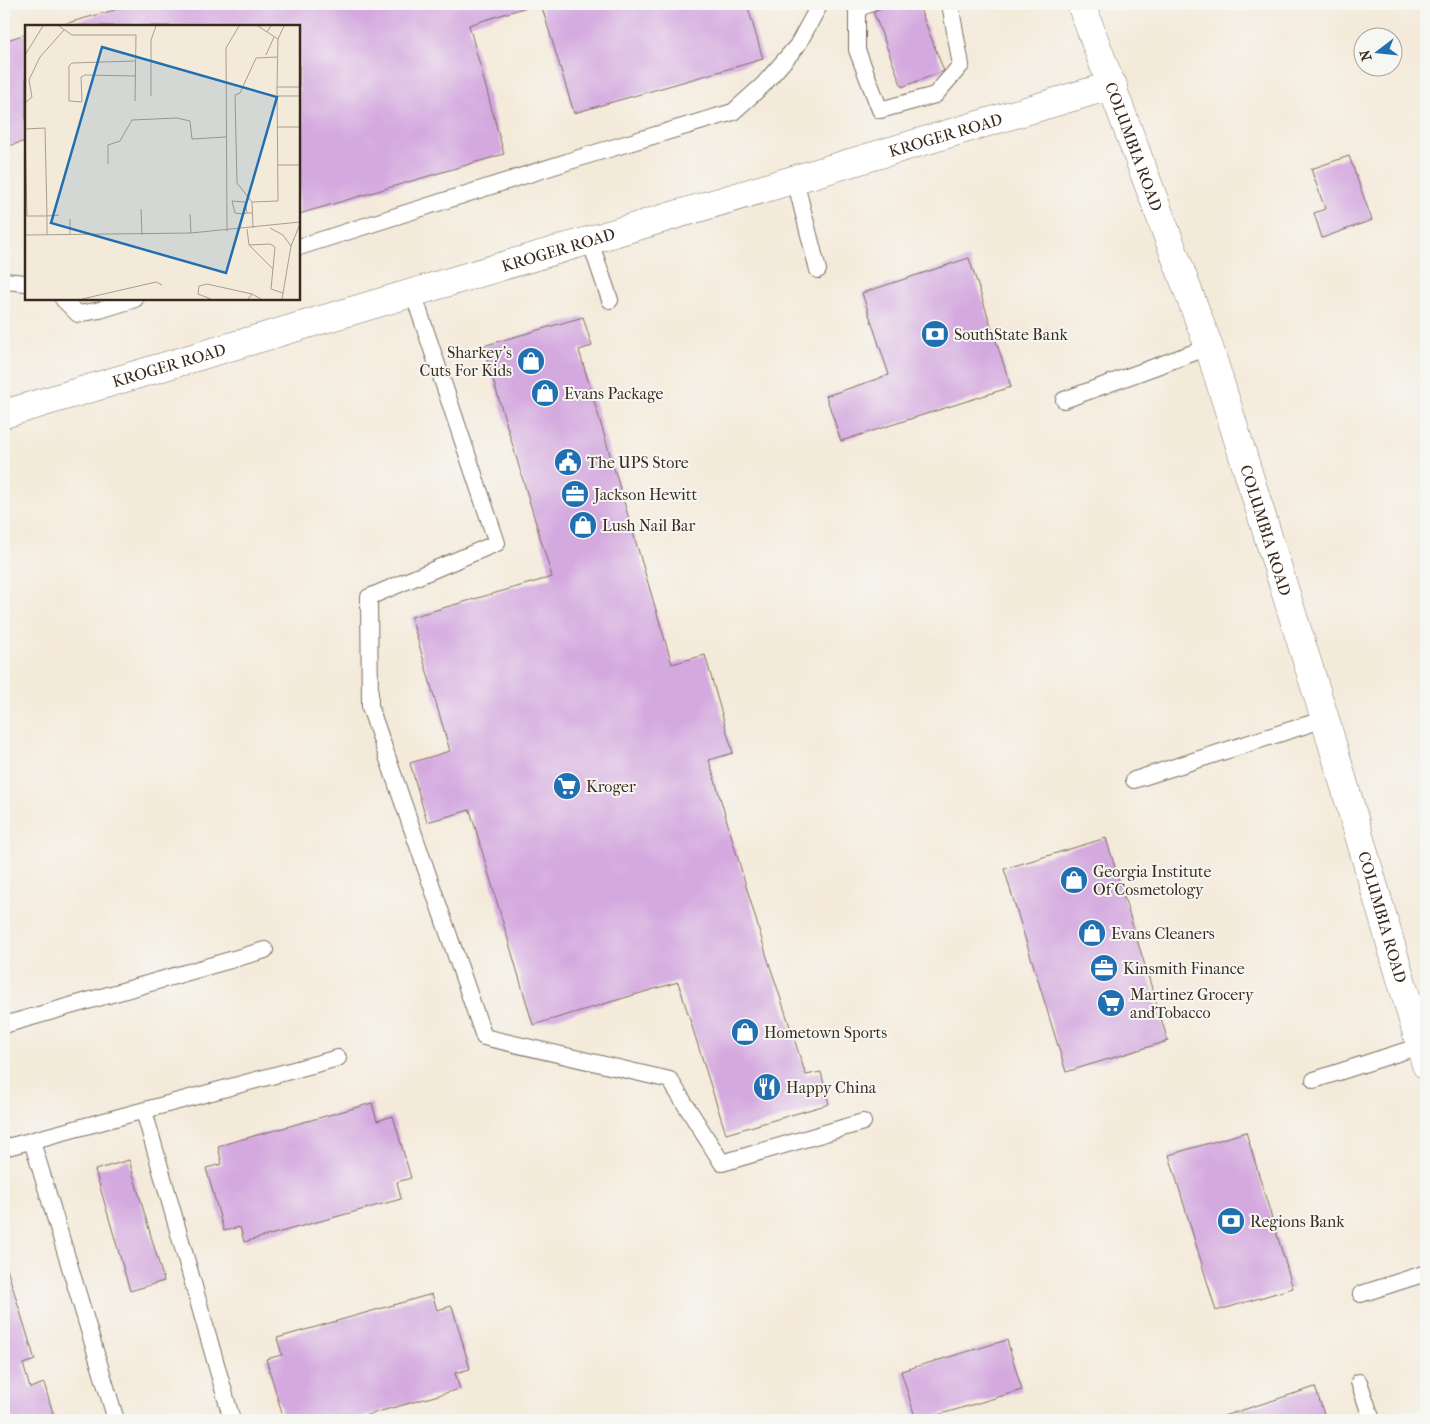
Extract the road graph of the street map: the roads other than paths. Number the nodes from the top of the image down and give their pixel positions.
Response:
1 (820, 4) edge
2 (869, 4) edge
3 (950, 4) edge
4 (1081, 4) edge
5 (1113, 85) junction
6 (795, 180) junction
7 (590, 241) junction
8 (300, 247) edge
9 (818, 270) dead end
10 (4, 281) edge
11 (25, 283) edge
12 (413, 293) junction
13 (64, 300) edge
14 (133, 300) edge
15 (610, 300) dead end
16 (1209, 347) junction
17 (1064, 400) dead end
18 (4, 414) edge
19 (1325, 719) junction
20 (1134, 780) dead end
21 (265, 950) dead end
22 (4, 1024) edge
23 (1423, 1056) edge
24 (338, 1058) dead end
25 (1314, 1080) dead end
26 (144, 1111) junction
27 (863, 1122) dead end
28 (32, 1141) junction
29 (4, 1148) edge
30 (1426, 1273) edge
31 (1362, 1294) dead end
32 (1359, 1382) dead end
33 (116, 1420) edge
34 (232, 1420) edge
35 (1372, 1420) edge

1 - 8 lane
2 - 3 lane
4 - 5 street, COLUMBIA ROAD
5 - 6 street, KROGER ROAD
5 - 16 street, COLUMBIA ROAD
6 - 7 street, KROGER ROAD
6 - 9 lane
7 - 12 street, KROGER ROAD
7 - 15 lane
10 - 11 lane
12 - 18 street, KROGER ROAD
12 - 27 lane
13 - 14 lane
16 - 17 lane
16 - 19 street, COLUMBIA ROAD
19 - 20 lane
19 - 23 street, COLUMBIA ROAD
21 - 22 lane
23 - 25 lane
24 - 26 lane
26 - 28 lane
26 - 34 lane
28 - 29 lane
28 - 33 lane
30 - 31 lane
32 - 35 lane

